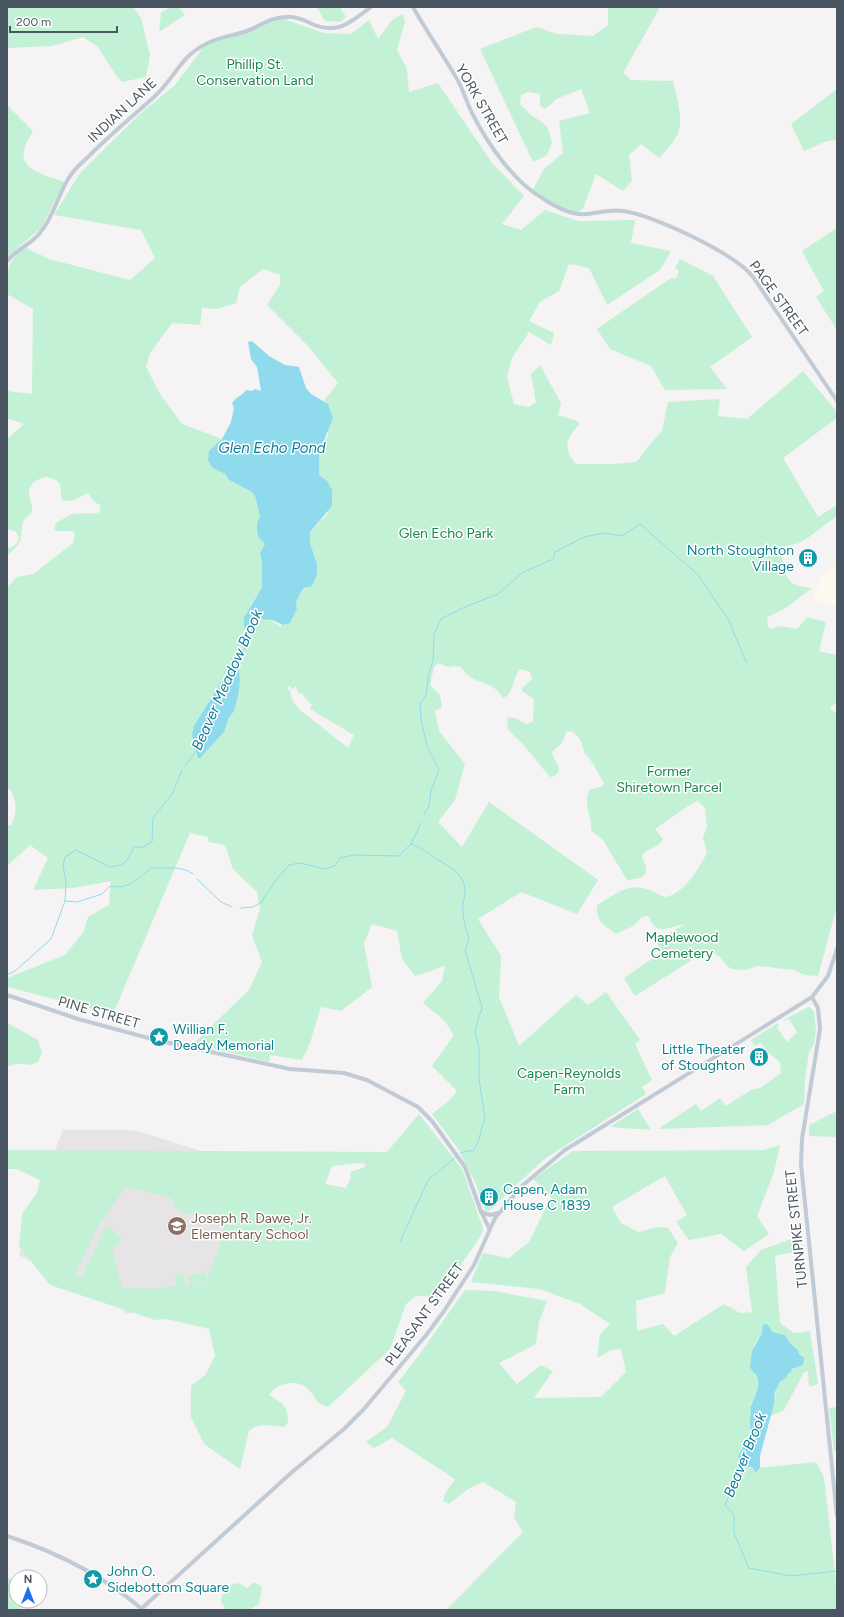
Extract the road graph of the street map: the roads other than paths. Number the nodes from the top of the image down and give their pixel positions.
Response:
1 (371, 7) edge
2 (413, 7) edge
3 (660, 223) joint
4 (7, 261) edge
5 (837, 401) edge
6 (837, 949) edge
7 (7, 995) edge
8 (812, 997) junction
9 (481, 1212) junction
10 (498, 1213) junction
11 (489, 1228) junction
12 (837, 1516) edge
13 (7, 1536) edge
14 (141, 1609) edge

1 - 4 street, INDIAN LANE
2 - 3 street, YORK STREET
3 - 5 street, PAGE STREET
6 - 8 street
7 - 9 street, PINE STREET
8 - 10 street, PLEASANT STREET
8 - 12 street, TURNPIKE STREET
9 - 10 street
9 - 11 street, PINE STREET
10 - 11 street, PLEASANT STREET
11 - 14 street, PLEASANT STREET
13 - 14 street

